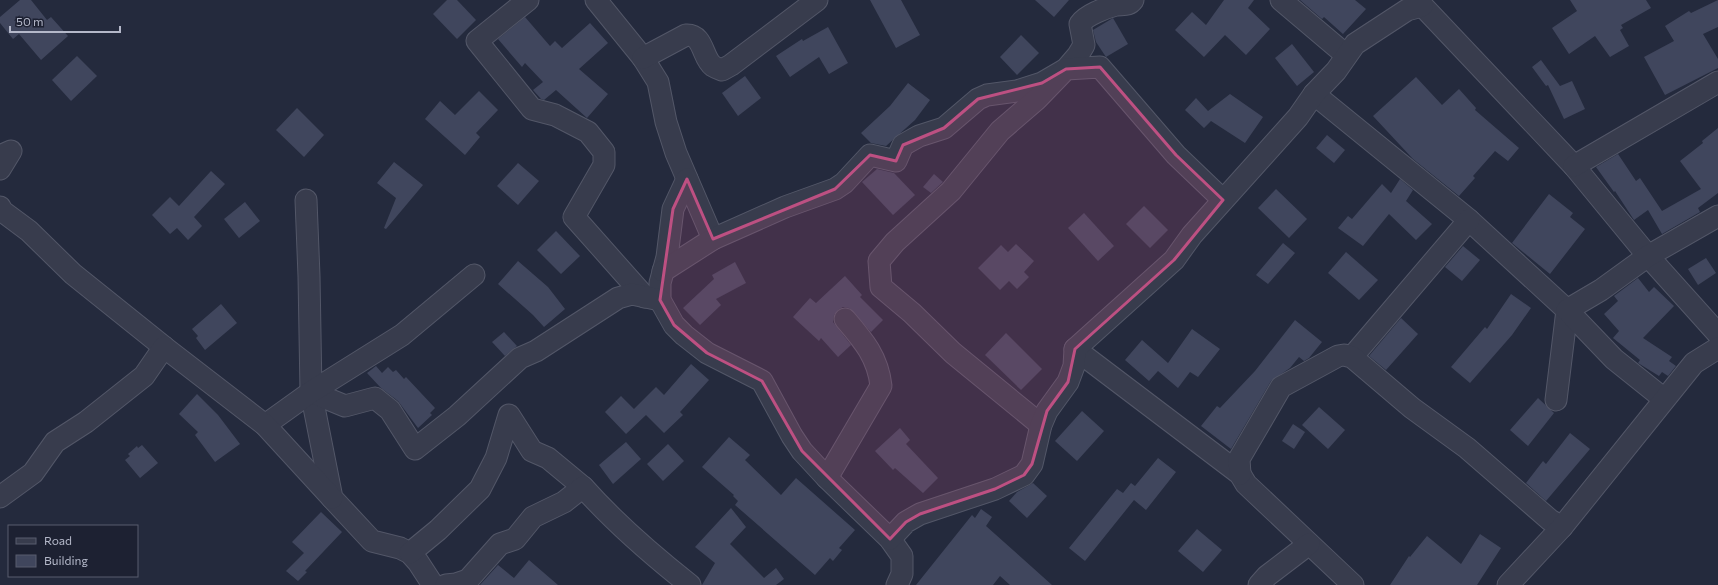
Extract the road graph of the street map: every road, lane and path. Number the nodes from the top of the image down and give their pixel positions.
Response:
1 (528, 0) edge
2 (596, 0) edge
3 (817, 0) edge
4 (1133, 0) edge
5 (1281, 0) edge
6 (1419, 3) edge
7 (1346, 55) junction
8 (643, 58) junction
9 (1066, 69) junction
10 (1718, 82) edge
11 (1314, 94) junction
12 (0, 156) edge
13 (1574, 166) junction
14 (0, 170) edge
15 (687, 179) junction
16 (306, 200) dead end
17 (1223, 200) junction
18 (0, 207) edge
19 (1718, 216) edge
20 (1469, 220) junction
21 (713, 239) junction
22 (1648, 256) junction
23 (663, 271) junction
24 (474, 274) dead end
25 (653, 299) junction
26 (1567, 310) junction
27 (845, 319) dead end
28 (1718, 334) edge
29 (164, 347) junction
30 (1718, 348) edge
31 (1075, 349) junction
32 (1352, 357) junction
33 (311, 392) junction
34 (1664, 399) junction
35 (1556, 400) dead end
36 (265, 425) junction
37 (1041, 425) junction
38 (1240, 474) junction
39 (827, 478) junction
40 (583, 487) junction
41 (0, 497) edge
42 (332, 498) junction
43 (1562, 528) junction
44 (890, 539) junction
45 (1309, 544) junction
46 (410, 553) junction
47 (433, 585) edge
48 (446, 585) edge
49 (690, 585) edge
50 (897, 585) edge
51 (1259, 585) edge
52 (1353, 585) edge
53 (1508, 585) edge

1 - 25 street
2 - 8 street
3 - 8 street
4 - 9 street
5 - 7 street
6 - 7 street
6 - 13 street
7 - 11 street
8 - 15 street
9 - 17 street
9 - 21 street
9 - 37 street
10 - 13 street
11 - 17 street
11 - 20 street
12 - 14 street
13 - 22 street
15 - 21 street
15 - 23 street
16 - 33 street
17 - 31 street
18 - 29 street
19 - 22 street
20 - 26 street
20 - 32 street
21 - 23 street
22 - 26 street
22 - 28 street
23 - 25 street
24 - 33 street
25 - 33 street
25 - 39 street
26 - 34 street
26 - 35 street
27 - 39 street
29 - 36 street
29 - 41 street
30 - 34 street
31 - 37 street
31 - 38 street
32 - 38 street
32 - 43 street
33 - 36 street
33 - 42 street
34 - 43 street
36 - 42 street
37 - 44 street
38 - 45 street
39 - 44 street
40 - 46 street
40 - 48 street
40 - 49 street
42 - 46 street
43 - 53 street
44 - 50 street
45 - 51 street
45 - 52 street
46 - 47 street

